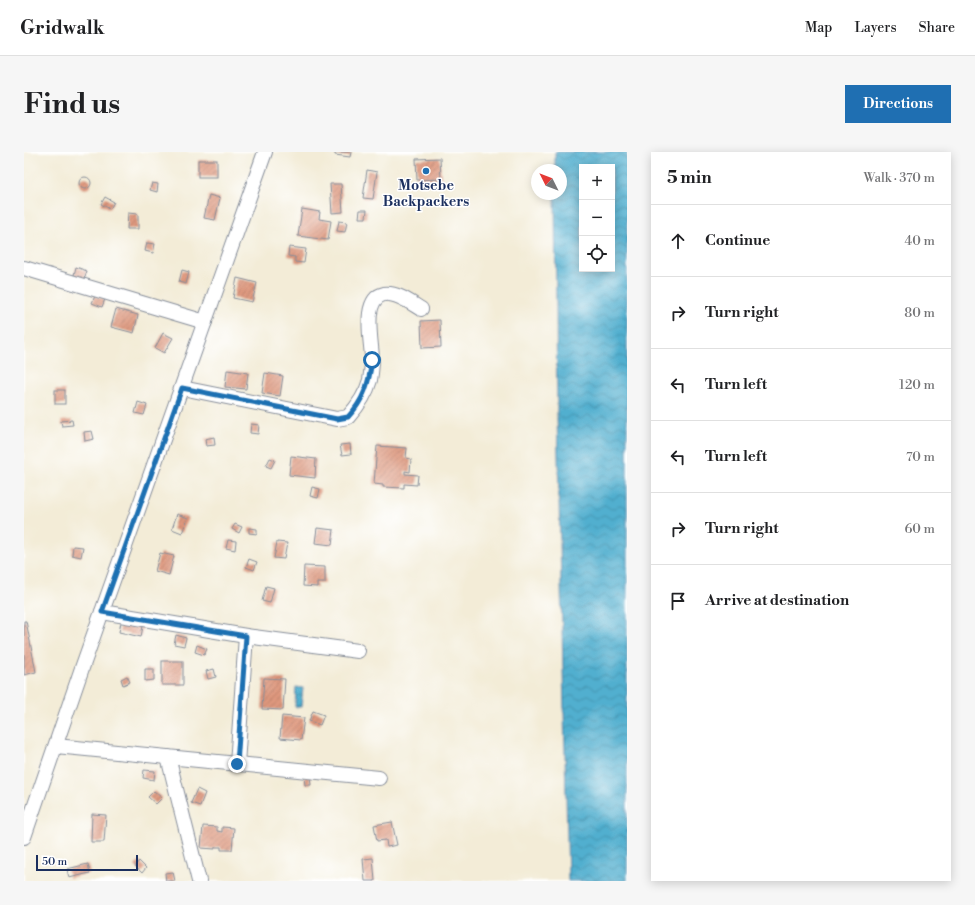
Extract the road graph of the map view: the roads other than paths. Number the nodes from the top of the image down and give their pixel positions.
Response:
1 (265, 152) edge
2 (24, 268) edge
3 (421, 309) dead end
4 (205, 322) junction
5 (182, 388) junction
6 (102, 612) junction
7 (246, 636) junction
8 (358, 651) dead end
9 (56, 746) junction
10 (168, 757) junction
11 (237, 764) junction
12 (379, 778) dead end
13 (24, 837) edge
14 (199, 881) edge

1 - 4 street
2 - 4 street
3 - 5 street
4 - 5 street
5 - 6 street
6 - 7 street
6 - 9 street
7 - 8 street
7 - 11 street
9 - 10 street
9 - 13 street
10 - 11 street
10 - 14 street
11 - 12 street

